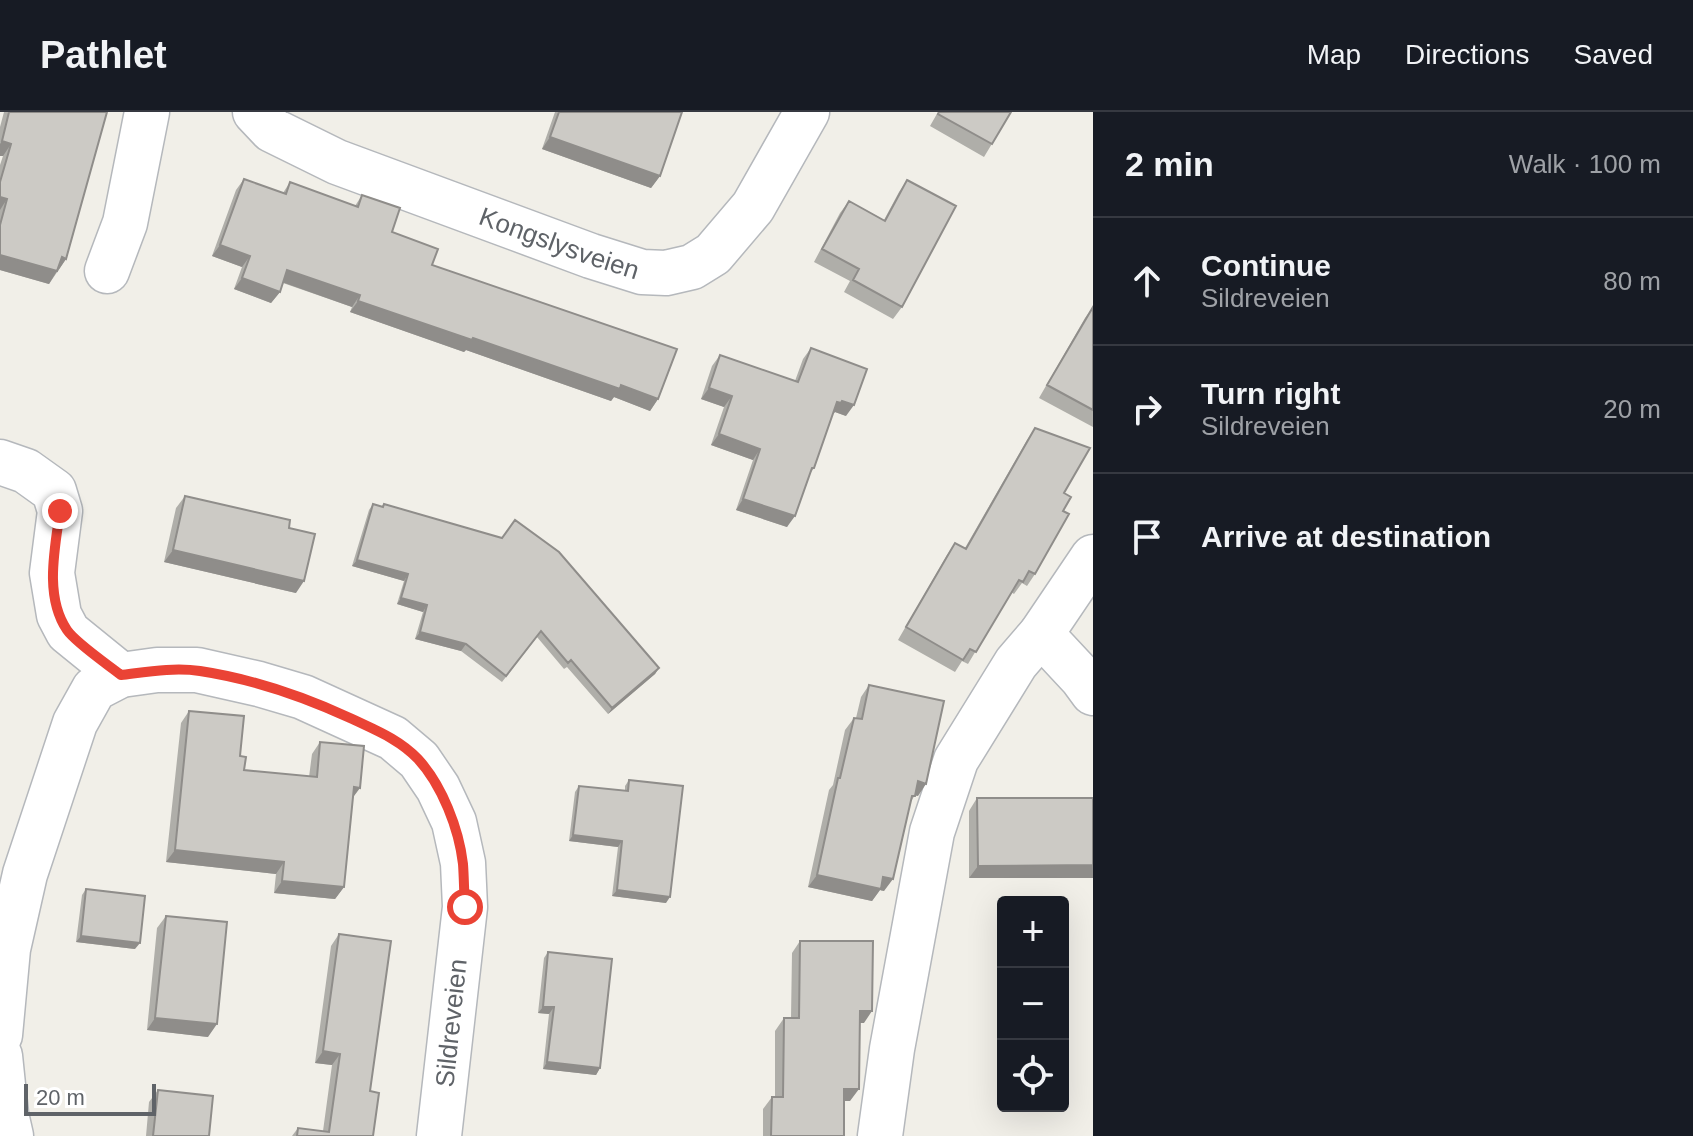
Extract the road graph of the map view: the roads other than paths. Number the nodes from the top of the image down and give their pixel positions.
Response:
1 (147, 112) edge
2 (255, 112) edge
3 (807, 112) edge
4 (107, 271) dead end
5 (0, 462) edge
6 (1092, 558) edge
7 (1041, 634) junction
8 (121, 675) junction
9 (1093, 693) edge
10 (7, 922) edge
11 (0, 1035) edge
12 (1, 1072) edge
13 (11, 1136) edge
14 (439, 1136) edge
15 (880, 1136) edge

1 - 4 street
2 - 3 street, Kongslysveien
5 - 8 street
6 - 7 street
7 - 9 street
7 - 15 street
8 - 10 street, Sildreveien
8 - 14 street, Sildreveien
10 - 11 street, Sildreveien
12 - 13 street

